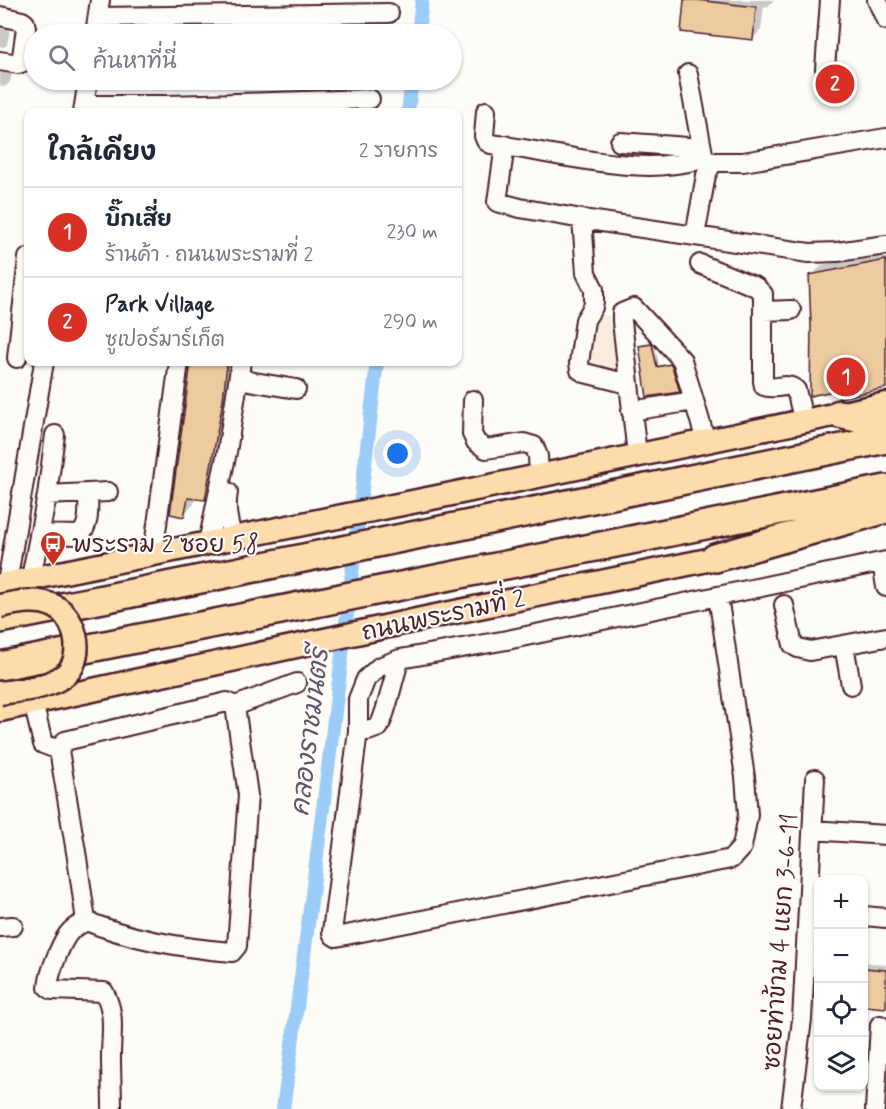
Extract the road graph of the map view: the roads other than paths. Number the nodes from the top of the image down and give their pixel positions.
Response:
1 (830, 0) edge
2 (877, 0) edge
3 (389, 13) dead end
4 (0, 16) edge
5 (98, 17) edge
6 (886, 20) edge
7 (25, 24) edge
8 (24, 42) edge
9 (0, 61) edge
10 (825, 69) dead end
11 (688, 74) dead end
12 (87, 90) edge
13 (370, 99) dead end
14 (285, 107) edge
15 (84, 108) edge
16 (226, 108) edge
17 (486, 111) dead end
18 (886, 138) edge
19 (620, 141) dead end
20 (505, 145) junction
21 (706, 156) junction
22 (582, 219) junction
23 (695, 236) junction
24 (886, 245) edge
25 (700, 264) dead end
26 (24, 294) edge
27 (593, 307) junction
28 (791, 310) dead end
29 (763, 311) junction
30 (622, 313) junction
31 (17, 358) dead end
32 (43, 366) edge
33 (178, 366) edge
34 (243, 373) edge
35 (628, 384) junction
36 (296, 389) dead end
37 (473, 400) dead end
38 (694, 401) junction
39 (886, 404) edge
40 (631, 411) junction
41 (839, 414) junction
42 (804, 422) junction
43 (886, 422) edge
44 (55, 435) dead end
45 (886, 439) edge
46 (706, 441) junction
47 (886, 453) edge
48 (637, 455) junction
49 (539, 476) junction
50 (886, 480) edge
51 (886, 489) edge
52 (108, 492) dead end
53 (88, 493) junction
54 (47, 495) junction
55 (632, 505) dead end
56 (886, 509) edge
57 (886, 523) edge
58 (637, 532) dead end
59 (39, 534) junction
60 (233, 538) junction
61 (208, 543) junction
62 (153, 554) junction
63 (715, 558) junction
64 (884, 562) edge
65 (31, 578) junction
66 (4, 584) edge
67 (886, 587) edge
68 (718, 596) junction
69 (784, 605) dead end
70 (0, 606) edge
71 (0, 619) edge
72 (886, 637) edge
73 (844, 645) junction
74 (400, 659) junction
75 (0, 666) edge
76 (297, 682) dead end
77 (851, 685) dead end
78 (0, 693) edge
79 (33, 702) junction
80 (235, 706) junction
81 (0, 710) edge
82 (358, 731) junction
83 (59, 750) junction
84 (815, 778) dead end
85 (812, 830) junction
86 (886, 835) edge
87 (813, 913) edge
88 (868, 916) edge
89 (886, 918) edge
90 (86, 921) junction
91 (810, 1019) edge
92 (877, 1024) edge
93 (112, 1109) edge
94 (791, 1109) edge
95 (875, 1109) edge

1 - 10 street
2 - 6 street
3 - 5 street
4 - 7 street
8 - 9 street
11 - 21 street
12 - 15 street
13 - 14 street
14 - 16 street
17 - 20 street
18 - 21 street
19 - 21 street
20 - 21 street
20 - 22 street
21 - 23 street
22 - 23 street
22 - 27 street
23 - 24 street
25 - 29 street
26 - 31 street
27 - 30 street
27 - 35 street
28 - 29 street
29 - 42 street
30 - 35 street
30 - 38 street
32 - 66 street
33 - 62 street
34 - 36 street
34 - 60 street
34 - 61 street
35 - 40 street
37 - 49 street
38 - 40 street
38 - 46 street
39 - 41 main road
40 - 48 street
41 - 42 main road
41 - 43 highway
42 - 46 main road
44 - 54 street
45 - 71 highway
46 - 48 main road
47 - 55 highway
48 - 49 main road
49 - 60 main road
50 - 58 highway
51 - 75 highway, ถนนพระรามที่ 2
52 - 53 street
53 - 54 street
53 - 59 street
54 - 59 street
56 - 63 highway
57 - 63 main road, ถนนพระรามที่ 2
59 - 65 street
60 - 61 main road
61 - 62 main road
62 - 65 main road
63 - 79 main road, ถนนพระรามที่ 2
64 - 67 street
64 - 68 street
65 - 66 main road
68 - 74 street
68 - 82 street
69 - 73 street
70 - 78 main road, bridge
72 - 73 street
73 - 77 street
74 - 82 street
74 - 82 street
76 - 80 street
79 - 81 main road, ถนนพระรามที่ 2
79 - 83 street
80 - 83 street
80 - 90 street
83 - 90 street
84 - 85 street, ซอยท่าข้าม 4 แยก 3-6-11
85 - 86 street
85 - 87 street, ซอยท่าข้าม 4 แยก 3-6-11
87 - 91 street, ซอยท่าข้าม 4 แยก 3-6-11
88 - 89 street
90 - 93 street
91 - 94 street, ซอยท่าข้าม 4 แยก 3-6-11
92 - 95 street

